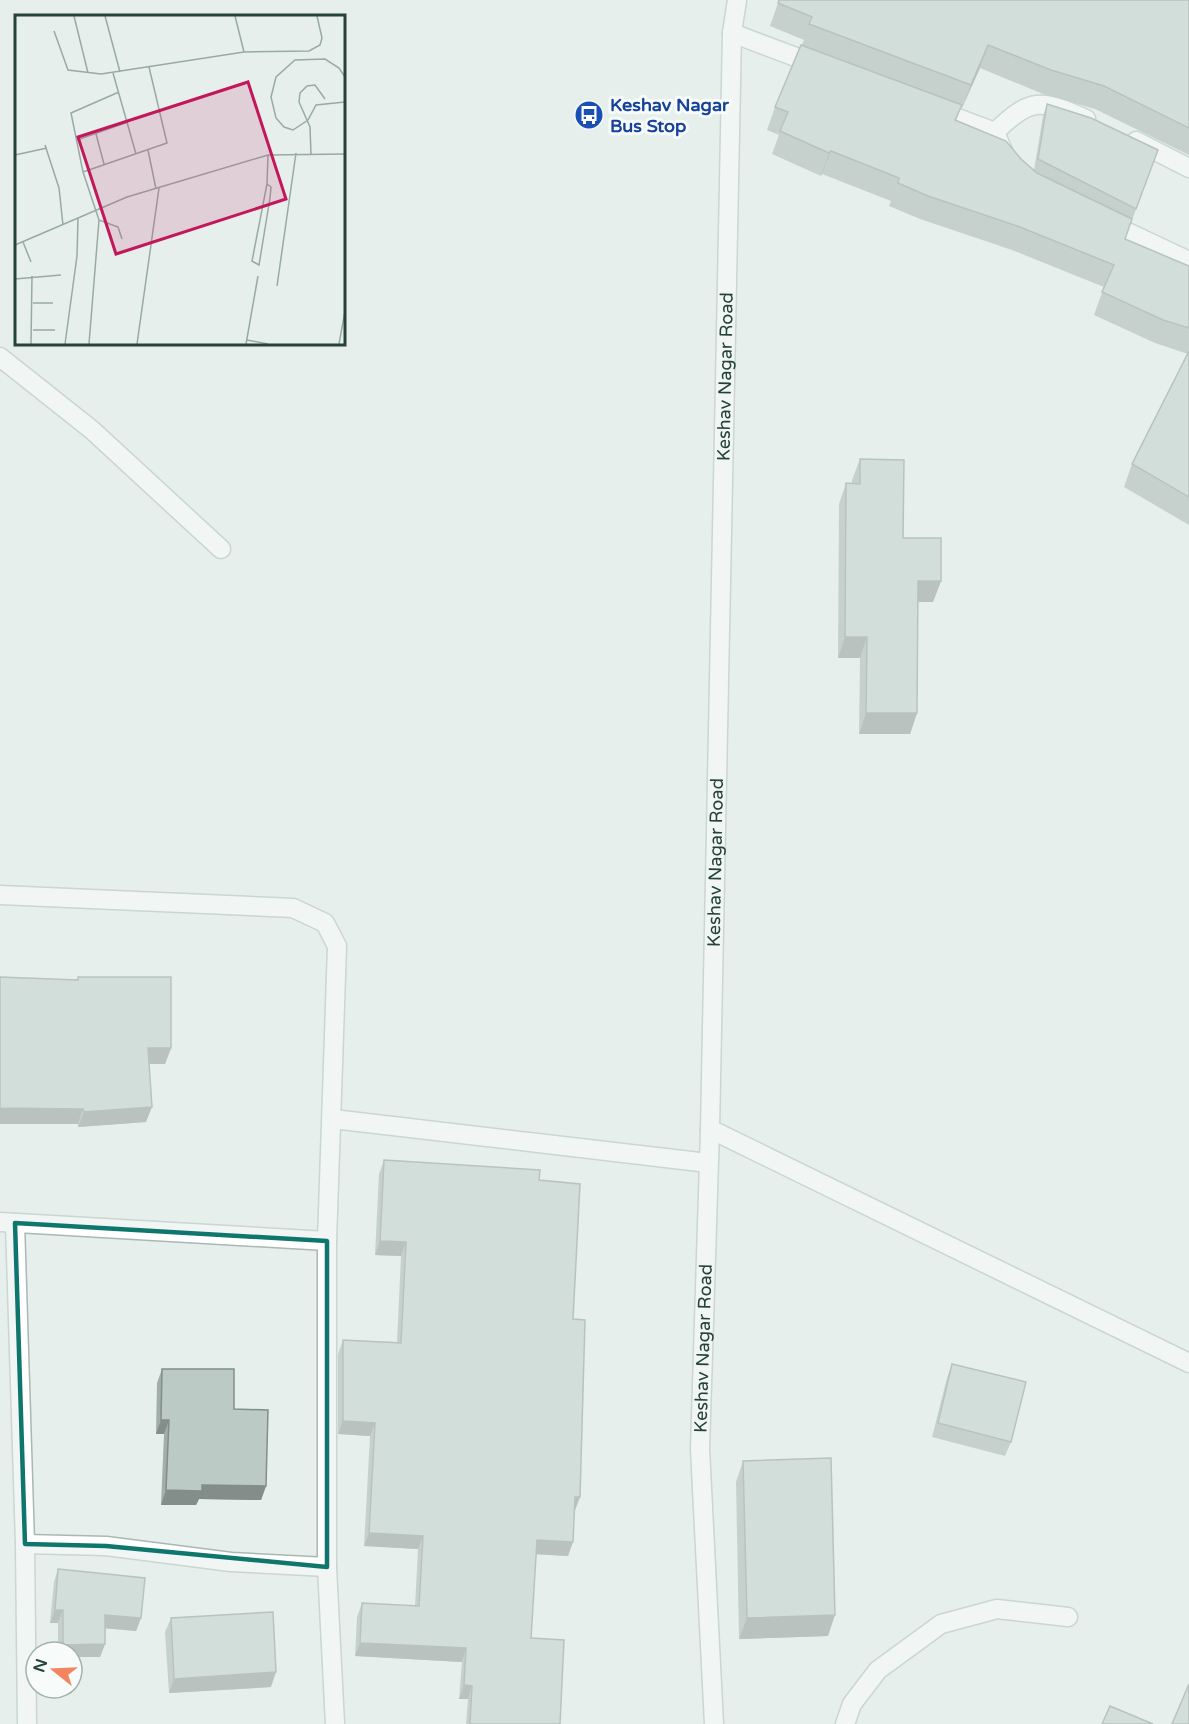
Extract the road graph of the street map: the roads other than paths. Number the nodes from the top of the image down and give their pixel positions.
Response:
1 (737, 0) edge
2 (732, 33) junction
3 (831, 70) edge
4 (918, 103) edge
5 (1099, 125) edge
6 (995, 132) junction
7 (1121, 134) edge
8 (1189, 168) edge
9 (1016, 172) edge
10 (1094, 216) edge
11 (1189, 261) edge
12 (0, 357) edge
13 (221, 549) dead end
14 (0, 895) edge
15 (333, 1119) junction
16 (710, 1129) junction
17 (708, 1162) junction
18 (8, 1222) edge
19 (327, 1240) junction
20 (1189, 1363) edge
21 (25, 1544) junction
22 (327, 1568) junction
23 (1068, 1617) dead end
24 (27, 1724) edge
25 (335, 1724) edge
26 (714, 1724) edge
27 (845, 1724) edge

1 - 2 street, Keshav Nagar Road
2 - 3 street
2 - 16 street, Keshav Nagar Road
4 - 6 street
5 - 6 street
6 - 9 street
7 - 8 street
10 - 11 street
12 - 13 street
14 - 15 street
15 - 17 street
15 - 19 street
16 - 17 street, Keshav Nagar Road
16 - 20 street
17 - 26 street, Keshav Nagar Road
18 - 19 street
18 - 21 street
19 - 22 street
21 - 22 street
21 - 24 street
22 - 25 street
23 - 27 street

